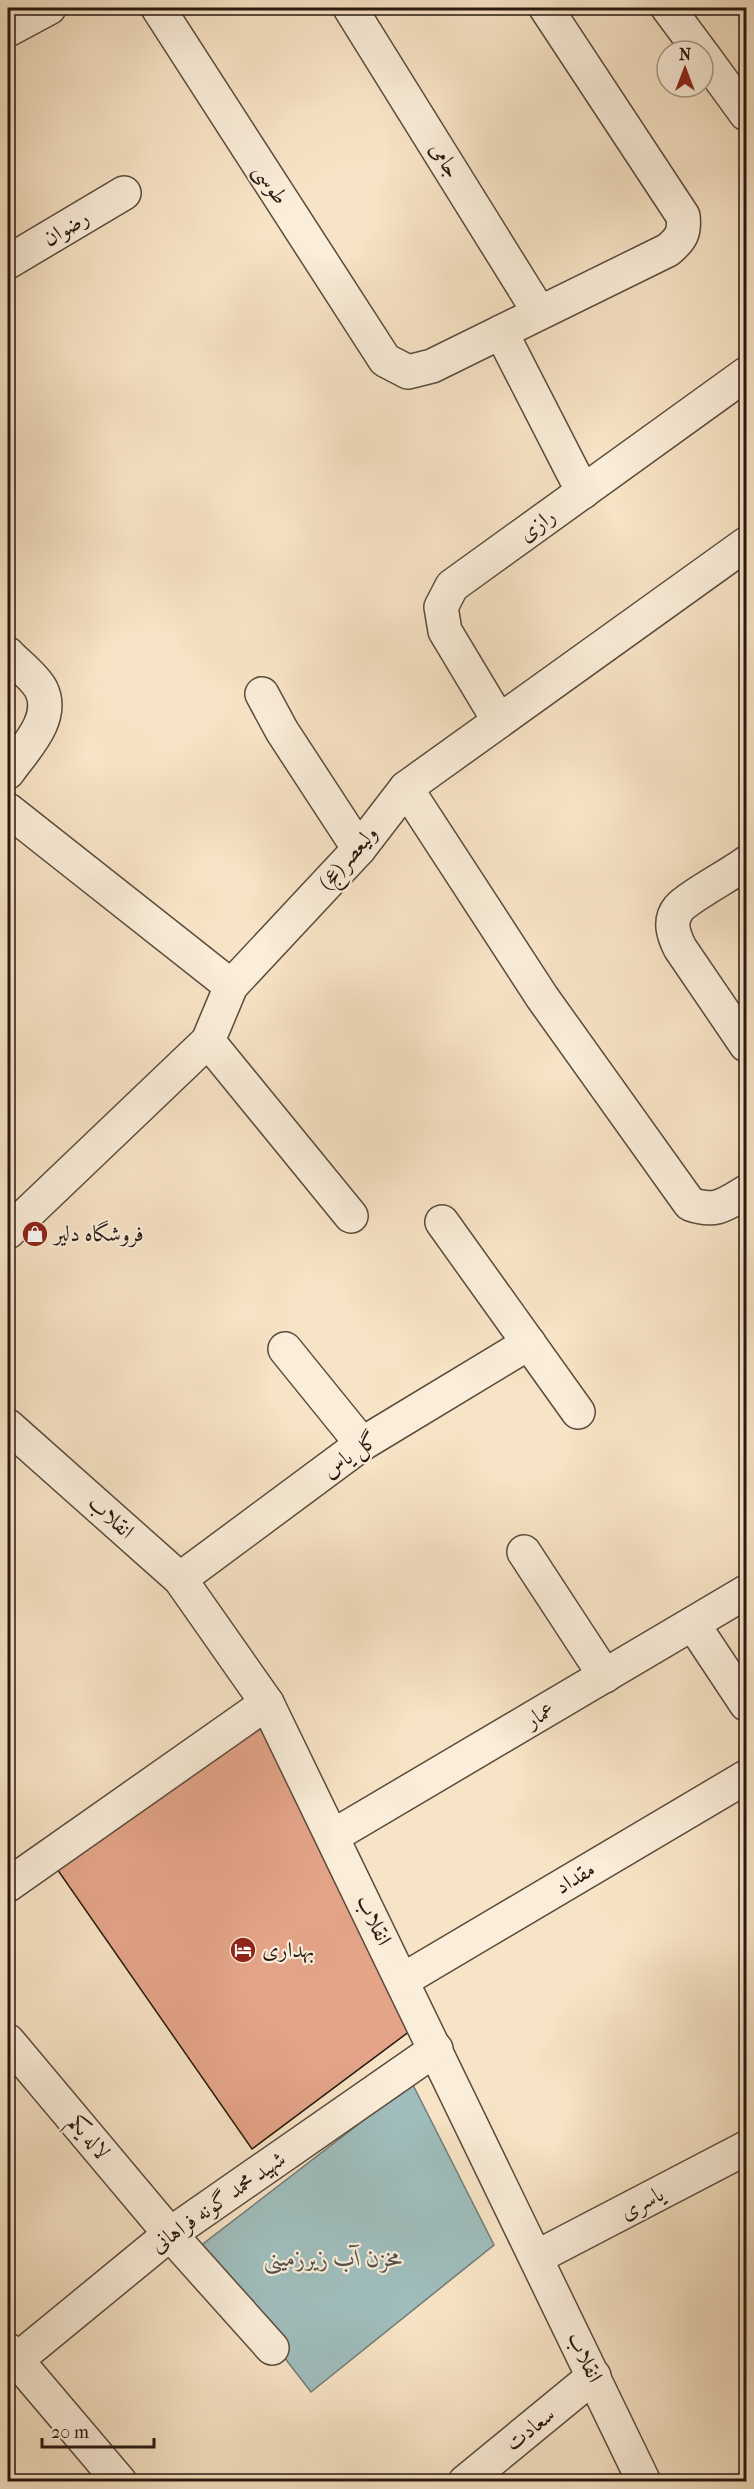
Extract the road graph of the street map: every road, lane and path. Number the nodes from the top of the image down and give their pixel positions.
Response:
1 (49, 8) edge
2 (158, 8) edge
3 (350, 8) edge
4 (546, 8) edge
5 (668, 8) edge
6 (8, 30) edge
7 (691, 39) edge
8 (715, 71) edge
9 (747, 114) edge
10 (124, 193) dead end
11 (8, 262) edge
12 (539, 312) junction
13 (501, 332) junction
14 (747, 374) edge
15 (583, 492) junction
16 (747, 544) edge
17 (8, 654) edge
18 (262, 694) dead end
19 (499, 721) junction
20 (8, 772) edge
21 (406, 788) junction
22 (8, 810) edge
23 (359, 849) junction
24 (747, 863) edge
25 (231, 986) junction
26 (208, 1041) junction
27 (747, 1045) edge
28 (747, 1192) edge
29 (351, 1216) dead end
30 (442, 1222) dead end
31 (8, 1232) edge
32 (529, 1343) junction
33 (285, 1349) dead end
34 (578, 1412) dead end
35 (8, 1426) edge
36 (362, 1444) junction
37 (524, 1552) dead end
38 (180, 1579) junction
39 (747, 1593) edge
40 (693, 1624) junction
41 (605, 1676) junction
42 (267, 1703) junction
43 (747, 1704) edge
44 (747, 1777) edge
45 (333, 1836) junction
46 (8, 1885) edge
47 (403, 1980) junction
48 (8, 2041) edge
49 (436, 2049) junction
50 (747, 2148) edge
51 (170, 2234) junction
52 (537, 2257) junction
53 (272, 2348) dead end
54 (10, 2359) edge
55 (594, 2376) junction
56 (120, 2481) edge
57 (465, 2481) edge
58 (645, 2481) edge

1 - 6 street
2 - 13 street, طوسی
3 - 12 street, جامی
4 - 12 street
5 - 7 street
8 - 9 street
10 - 11 street, رضوان
12 - 13 street
13 - 15 street
14 - 15 street, رازی
15 - 19 street, رازی
16 - 19 street, ولیعصر(عج)
17 - 20 street
18 - 23 street
19 - 21 street, ولیعصر(عج)
21 - 23 street, ولیعصر(عج)
21 - 28 street
22 - 25 street
23 - 25 street, ولیعصر(عج)
24 - 27 street
25 - 26 street, ولیعصر(عج)
26 - 29 street
26 - 31 street, ولیعصر(عج)
30 - 32 street
32 - 34 street
32 - 36 street, گل یاس
33 - 36 street
35 - 38 street, انقلاب
36 - 38 street, گل یاس
37 - 41 street
38 - 42 street, انقلاب
39 - 40 street, عمار
40 - 41 street, عمار
40 - 43 street
41 - 45 street, عمار
42 - 45 street, انقلاب
42 - 46 street
44 - 47 street, مقداد
45 - 47 street, انقلاب
47 - 49 street, انقلاب
48 - 51 street, لاله یکم
49 - 51 street, شهید محمد گونه فراهانی
49 - 52 street, انقلاب
50 - 52 street, یاسری
51 - 53 street, لاله یکم
51 - 54 street, شهید محمد گونه فراهانی
52 - 55 street, انقلاب
54 - 56 street
55 - 57 street, سعادت
55 - 58 street, انقلاب

